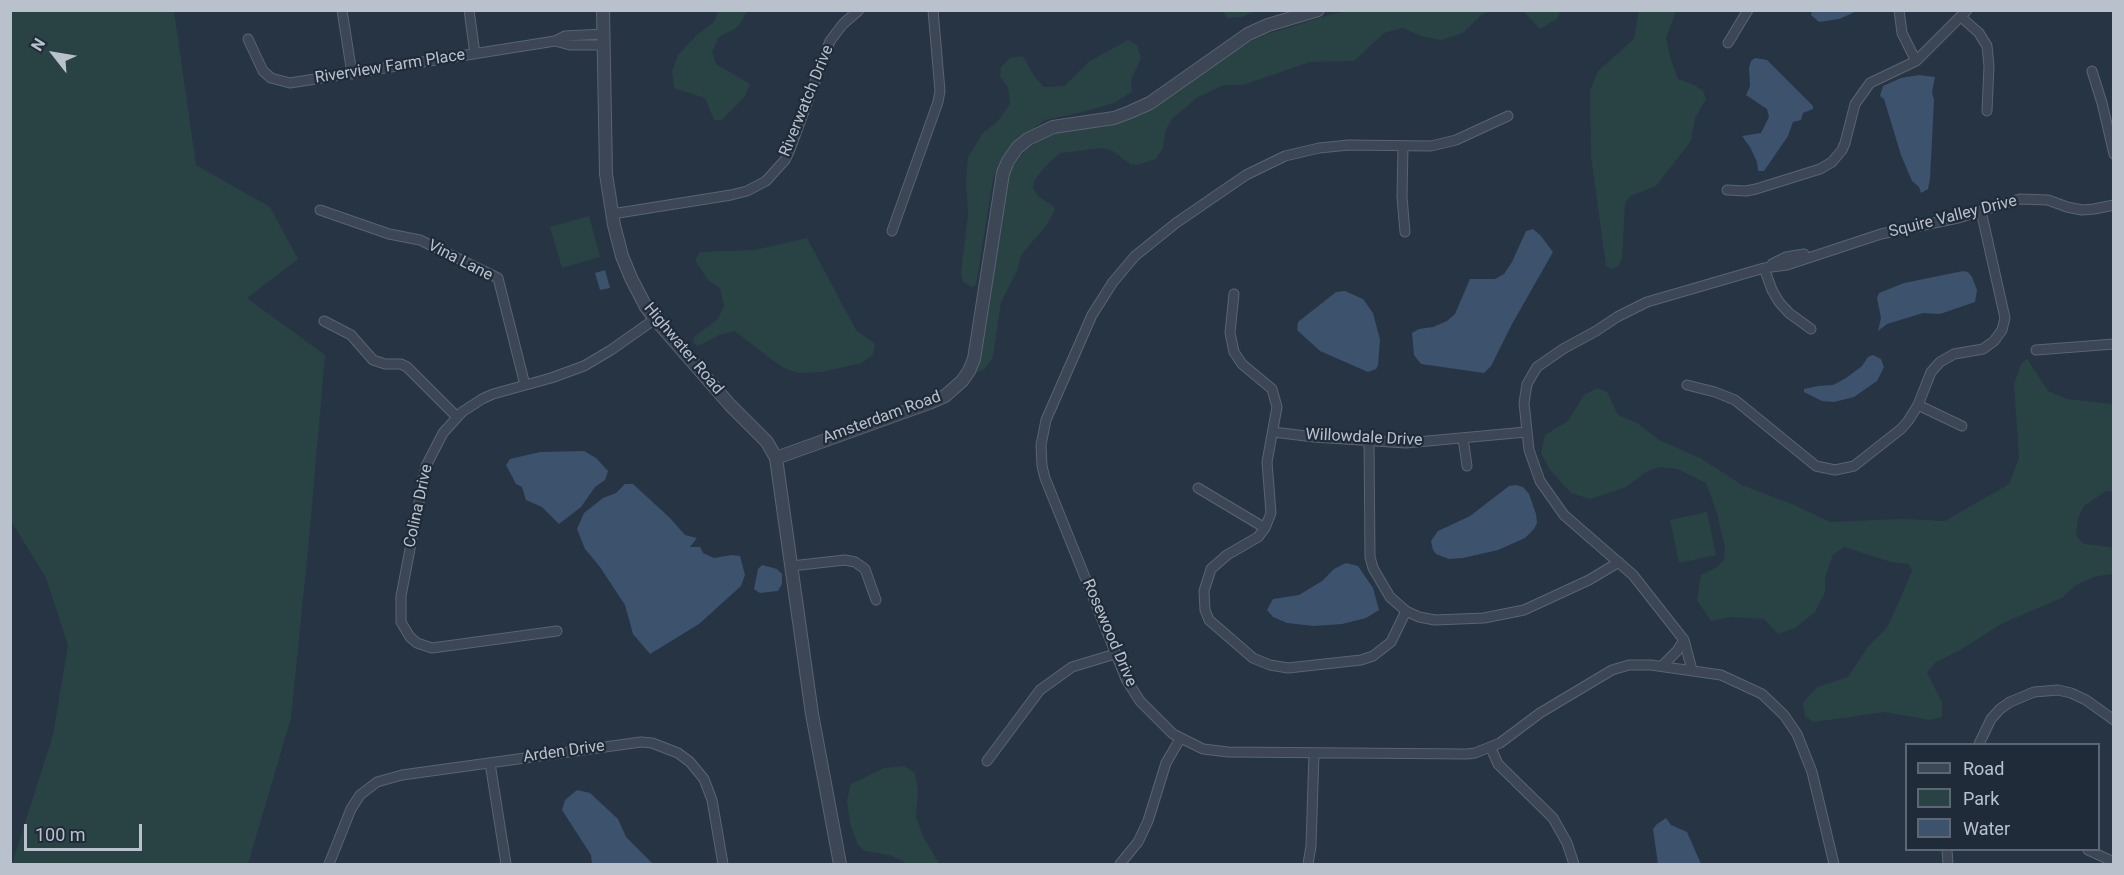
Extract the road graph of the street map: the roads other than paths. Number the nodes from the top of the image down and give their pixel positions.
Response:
1 (342, 10) edge
2 (469, 10) edge
3 (603, 10) edge
4 (859, 10) edge
5 (933, 10) edge
6 (1318, 10) edge
7 (1748, 10) edge
8 (1899, 10) edge
9 (1964, 14) edge
10 (248, 39) dead end
11 (603, 39) junction
12 (1728, 44) dead end
13 (475, 54) junction
14 (1916, 61) junction
15 (2092, 71) dead end
16 (352, 74) junction
17 (1987, 111) dead end
18 (1508, 116) dead end
19 (1403, 146) junction
20 (2114, 154) edge
21 (1727, 190) dead end
22 (2114, 205) edge
23 (320, 210) dead end
24 (1982, 211) junction
25 (612, 214) junction
26 (892, 231) dead end
27 (1405, 232) dead end
28 (1764, 268) junction
29 (1234, 294) dead end
30 (655, 319) junction
31 (324, 321) dead end
32 (1811, 329) dead end
33 (2114, 344) edge
34 (2036, 350) dead end
35 (525, 385) junction
36 (1687, 385) dead end
37 (1918, 405) junction
38 (457, 417) junction
39 (1962, 426) dead end
40 (1273, 432) junction
41 (1526, 432) junction
42 (1463, 438) junction
43 (1369, 441) junction
44 (776, 458) junction
45 (1467, 466) dead end
46 (1198, 488) dead end
47 (1265, 528) junction
48 (1619, 562) junction
49 (790, 566) junction
50 (876, 600) dead end
51 (1406, 610) junction
52 (557, 631) dead end
53 (1684, 640) junction
54 (1115, 654) junction
55 (1662, 666) junction
56 (1692, 670) junction
57 (2114, 720) edge
58 (1180, 739) junction
59 (1979, 743) edge
60 (1491, 748) junction
61 (1314, 753) junction
62 (987, 761) dead end
63 (490, 763) junction
64 (2092, 851) edge
65 (2114, 862) edge
66 (329, 864) edge
67 (506, 864) edge
68 (723, 864) edge
69 (840, 864) edge
70 (1120, 864) edge
71 (1308, 864) edge
72 (1574, 864) edge
73 (1834, 864) edge

1 - 16 street
2 - 13 street
3 - 11 street, Highwater Road
4 - 25 street, Riverwatch Drive
5 - 26 street
6 - 44 street, Amsterdam Road
7 - 12 street
8 - 14 street
9 - 14 street
9 - 17 street
10 - 16 street, Riverview Farm Place
11 - 13 street, Riverview Farm Place
11 - 25 street, Highwater Road
13 - 16 street, Riverview Farm Place
14 - 21 street
15 - 20 street
18 - 19 street, Rosewood Drive
19 - 27 street
19 - 54 street, Rosewood Drive
22 - 24 street, Squire Valley Drive
23 - 35 street, Vina Lane
24 - 28 street, Squire Valley Drive
24 - 37 street
25 - 30 street, Highwater Road
28 - 32 street
28 - 41 street, Squire Valley Drive
29 - 40 street
30 - 35 street, Colina Drive
30 - 44 street, Highwater Road
31 - 38 street
33 - 34 street
35 - 38 street, Colina Drive
36 - 37 street
37 - 39 street
38 - 52 street, Colina Drive
40 - 43 street, Willowdale Drive
40 - 47 street
41 - 42 street, Willowdale Drive
41 - 48 street, Squire Valley Drive
42 - 43 street, Willowdale Drive
42 - 45 street
43 - 51 street
44 - 49 street
46 - 47 street
47 - 51 street
48 - 51 street
48 - 53 street, Squire Valley Drive
49 - 50 street
49 - 69 street
53 - 55 street
53 - 56 street, Squire Valley Drive
54 - 58 street, Rosewood Drive
54 - 62 street
55 - 56 street, Rosewood Drive
55 - 60 street, Rosewood Drive
56 - 73 street, Rosewood Drive
57 - 59 street
58 - 61 street, Rosewood Drive
58 - 70 street
60 - 61 street, Rosewood Drive
60 - 72 street
61 - 71 street
63 - 66 street, Arden Drive
63 - 67 street
63 - 68 street, Arden Drive
64 - 65 street

